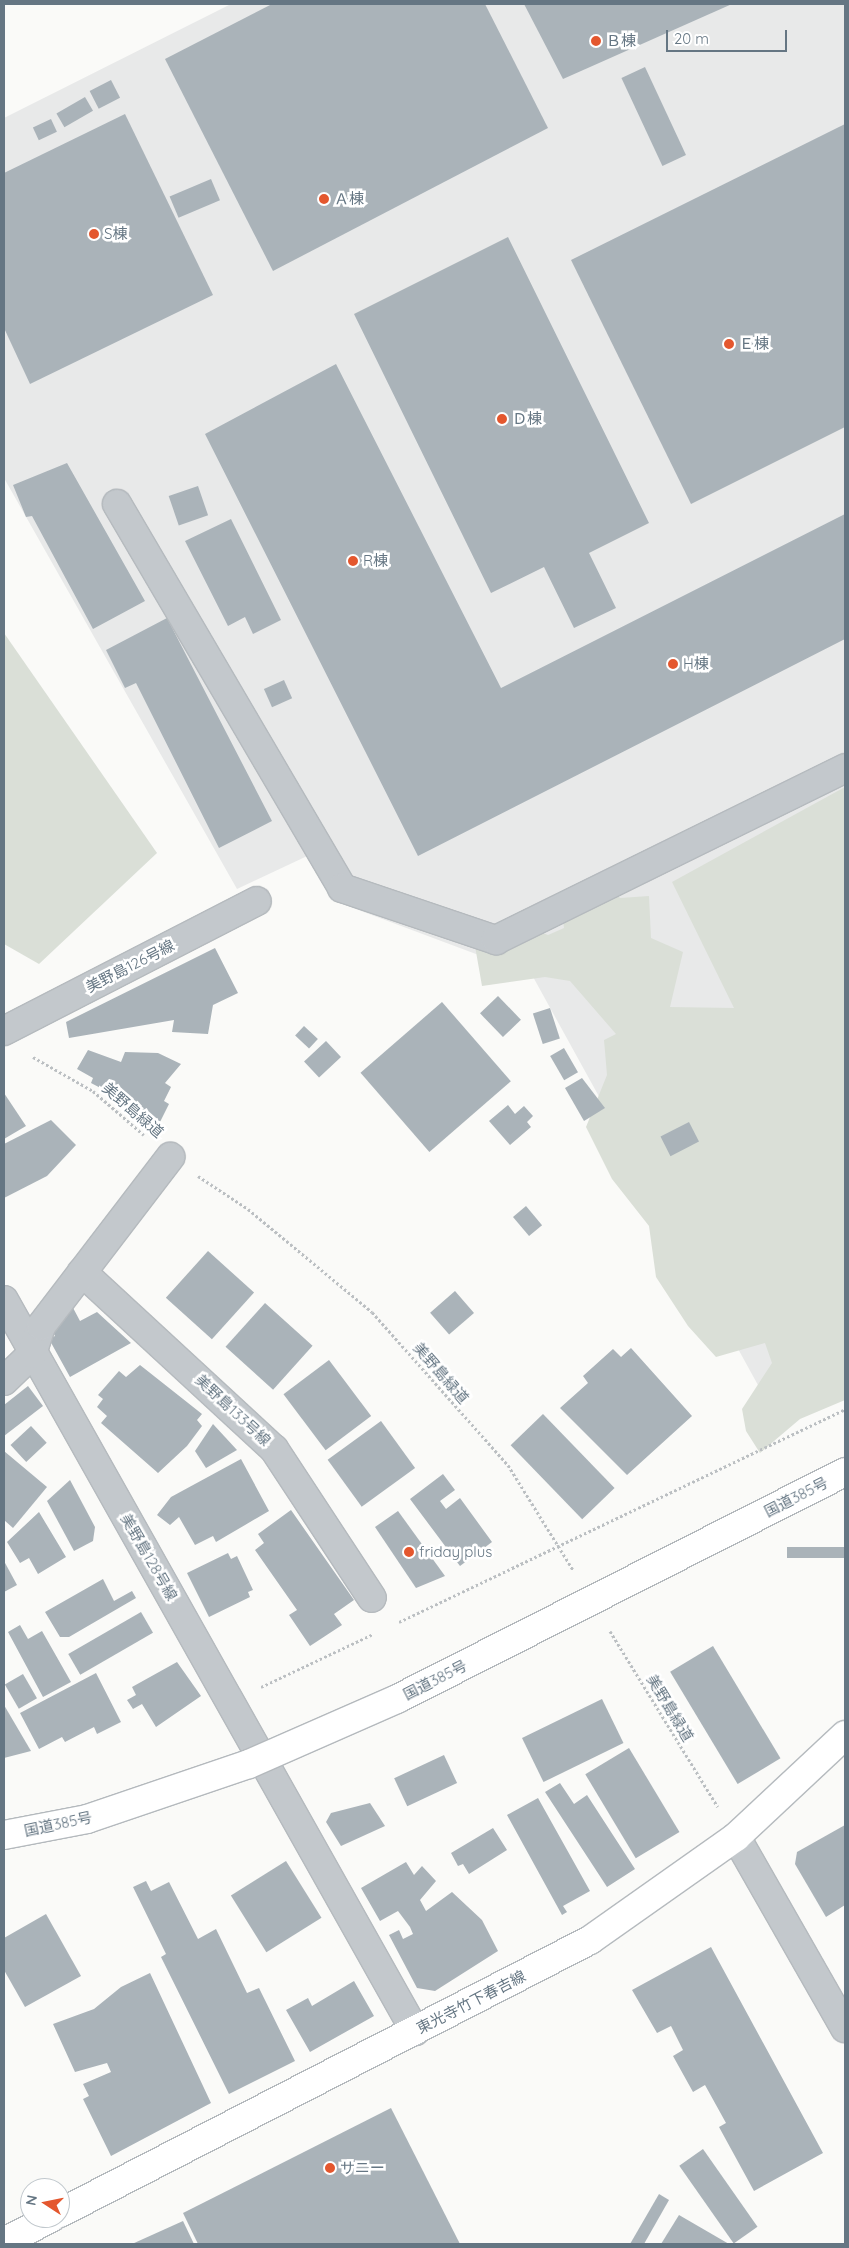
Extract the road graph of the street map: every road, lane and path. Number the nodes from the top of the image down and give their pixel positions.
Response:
1 (117, 504) dead end
2 (845, 768) edge
3 (257, 901) dead end
4 (4, 1031) edge
5 (28, 1055) dead end
6 (170, 1157) junction
7 (82, 1272) junction
8 (4, 1300) edge
9 (32, 1354) junction
10 (4, 1381) edge
11 (845, 1408) edge
12 (845, 1472) edge
13 (559, 1547) junction
14 (575, 1573) dead end
15 (372, 1598) dead end
16 (606, 1624) dead end
17 (391, 1626) dead end
18 (382, 1630) dead end
19 (231, 1701) junction
20 (845, 1735) edge
21 (4, 1835) edge
22 (736, 1837) junction
23 (845, 2028) edge
24 (415, 2031) junction
25 (70, 2208) edge
26 (31, 2228) edge
27 (4, 2242) edge

1 - 2 street
3 - 4 street, 美野島126号線
5 - 6 path, 美野島緑道
6 - 7 street
6 - 13 path, 美野島緑道
7 - 9 street
7 - 15 street, 美野島133号線
8 - 9 street, 美野島128号線
9 - 10 street
9 - 19 street, 美野島128号線
11 - 13 path
12 - 21 main road, 国道385号, bridge
13 - 14 path, 美野島緑道
13 - 17 path
16 - 22 path, 美野島緑道
18 - 19 path
19 - 24 street, 美野島128号線
20 - 22 main road, 東光寺竹下春吉線
22 - 23 street
22 - 24 main road, 東光寺竹下春吉線
24 - 25 main road, 東光寺竹下春吉線
26 - 27 main road

